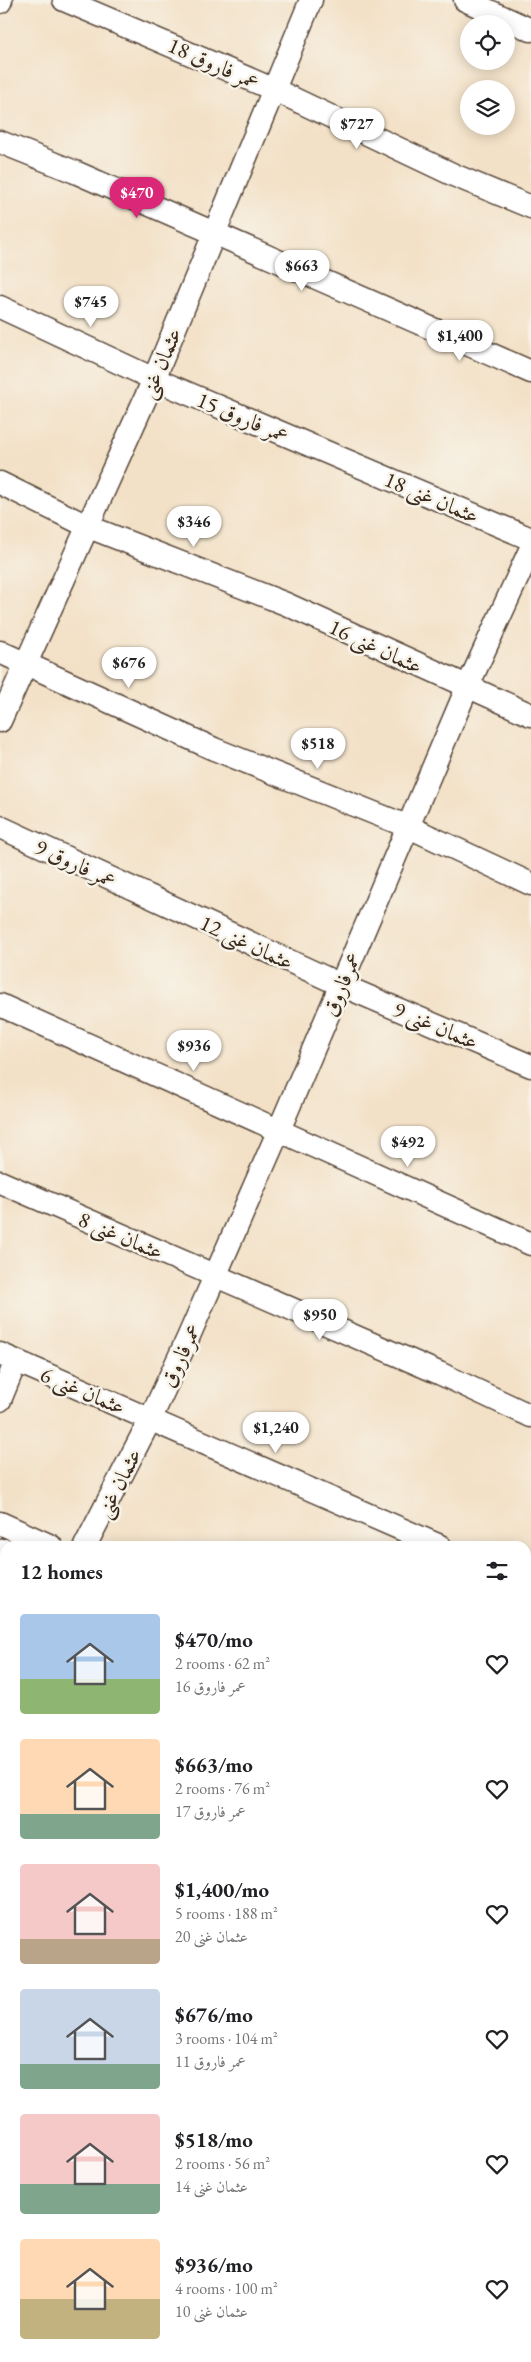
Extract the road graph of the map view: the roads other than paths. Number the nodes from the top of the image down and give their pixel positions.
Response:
1 (64, 0) edge
2 (311, 0) edge
3 (465, 0) edge
4 (524, 27) edge
5 (274, 90) junction
6 (0, 142) edge
7 (531, 207) edge
8 (214, 233) junction
9 (0, 307) edge
10 (531, 372) edge
11 (154, 379) junction
12 (332, 455) joint
13 (0, 483) edge
14 (89, 527) junction
15 (531, 539) edge
16 (531, 548) edge
17 (0, 652) edge
18 (28, 664) junction
19 (467, 688) junction
20 (531, 715) edge
21 (0, 721) edge
22 (0, 827) edge
23 (409, 827) junction
24 (531, 884) edge
25 (153, 899) joint
26 (341, 985) junction
27 (0, 1005) edge
28 (531, 1066) edge
29 (279, 1130) junction
30 (0, 1182) edge
31 (526, 1242) edge
32 (216, 1275) junction
33 (8, 1358) edge
34 (0, 1400) edge
35 (531, 1416) edge
36 (150, 1420) junction
37 (6, 1537) edge
38 (26, 1541) edge
39 (89, 1541) edge
40 (429, 1541) edge

1 - 5 street, عمر فاروق 18
2 - 5 street, عثمان غنی
3 - 4 street
5 - 7 street, عمر فاروق 18
5 - 8 street, عثمان غنی
6 - 8 street
8 - 10 street
8 - 11 street, عثمان غنی
9 - 11 street, عمر فاروق 15
11 - 12 street, عمر فاروق 15
11 - 14 street, عثمان غنی
12 - 15 street, عثمان غنی 18
13 - 14 street, عثمان غنی 16
14 - 18 street, عثمان غنی
14 - 19 street, عثمان غنی 16
16 - 19 street, عمرفاروق
17 - 18 street
18 - 21 street, عثمان غنی
18 - 23 street
19 - 20 street, عثمان غنی 16
19 - 23 street, عمرفاروق
22 - 25 street, عمر فاروق 9
23 - 24 street
23 - 26 street, عمرفاروق
25 - 26 street, عثمان غنی 12
26 - 28 street, عثمان غنی 9
26 - 29 street, عمرفاروق
27 - 29 street
29 - 31 street
29 - 32 street, عمرفاروق
30 - 32 street, عثمان غنی 8
32 - 35 street, عثمان غنی 8
32 - 36 street, عمرفاروق
33 - 34 street
33 - 36 street, عثمان غنی 6
36 - 39 street, عثمان غنی
36 - 40 street, عثمان غنی 6
37 - 38 street

